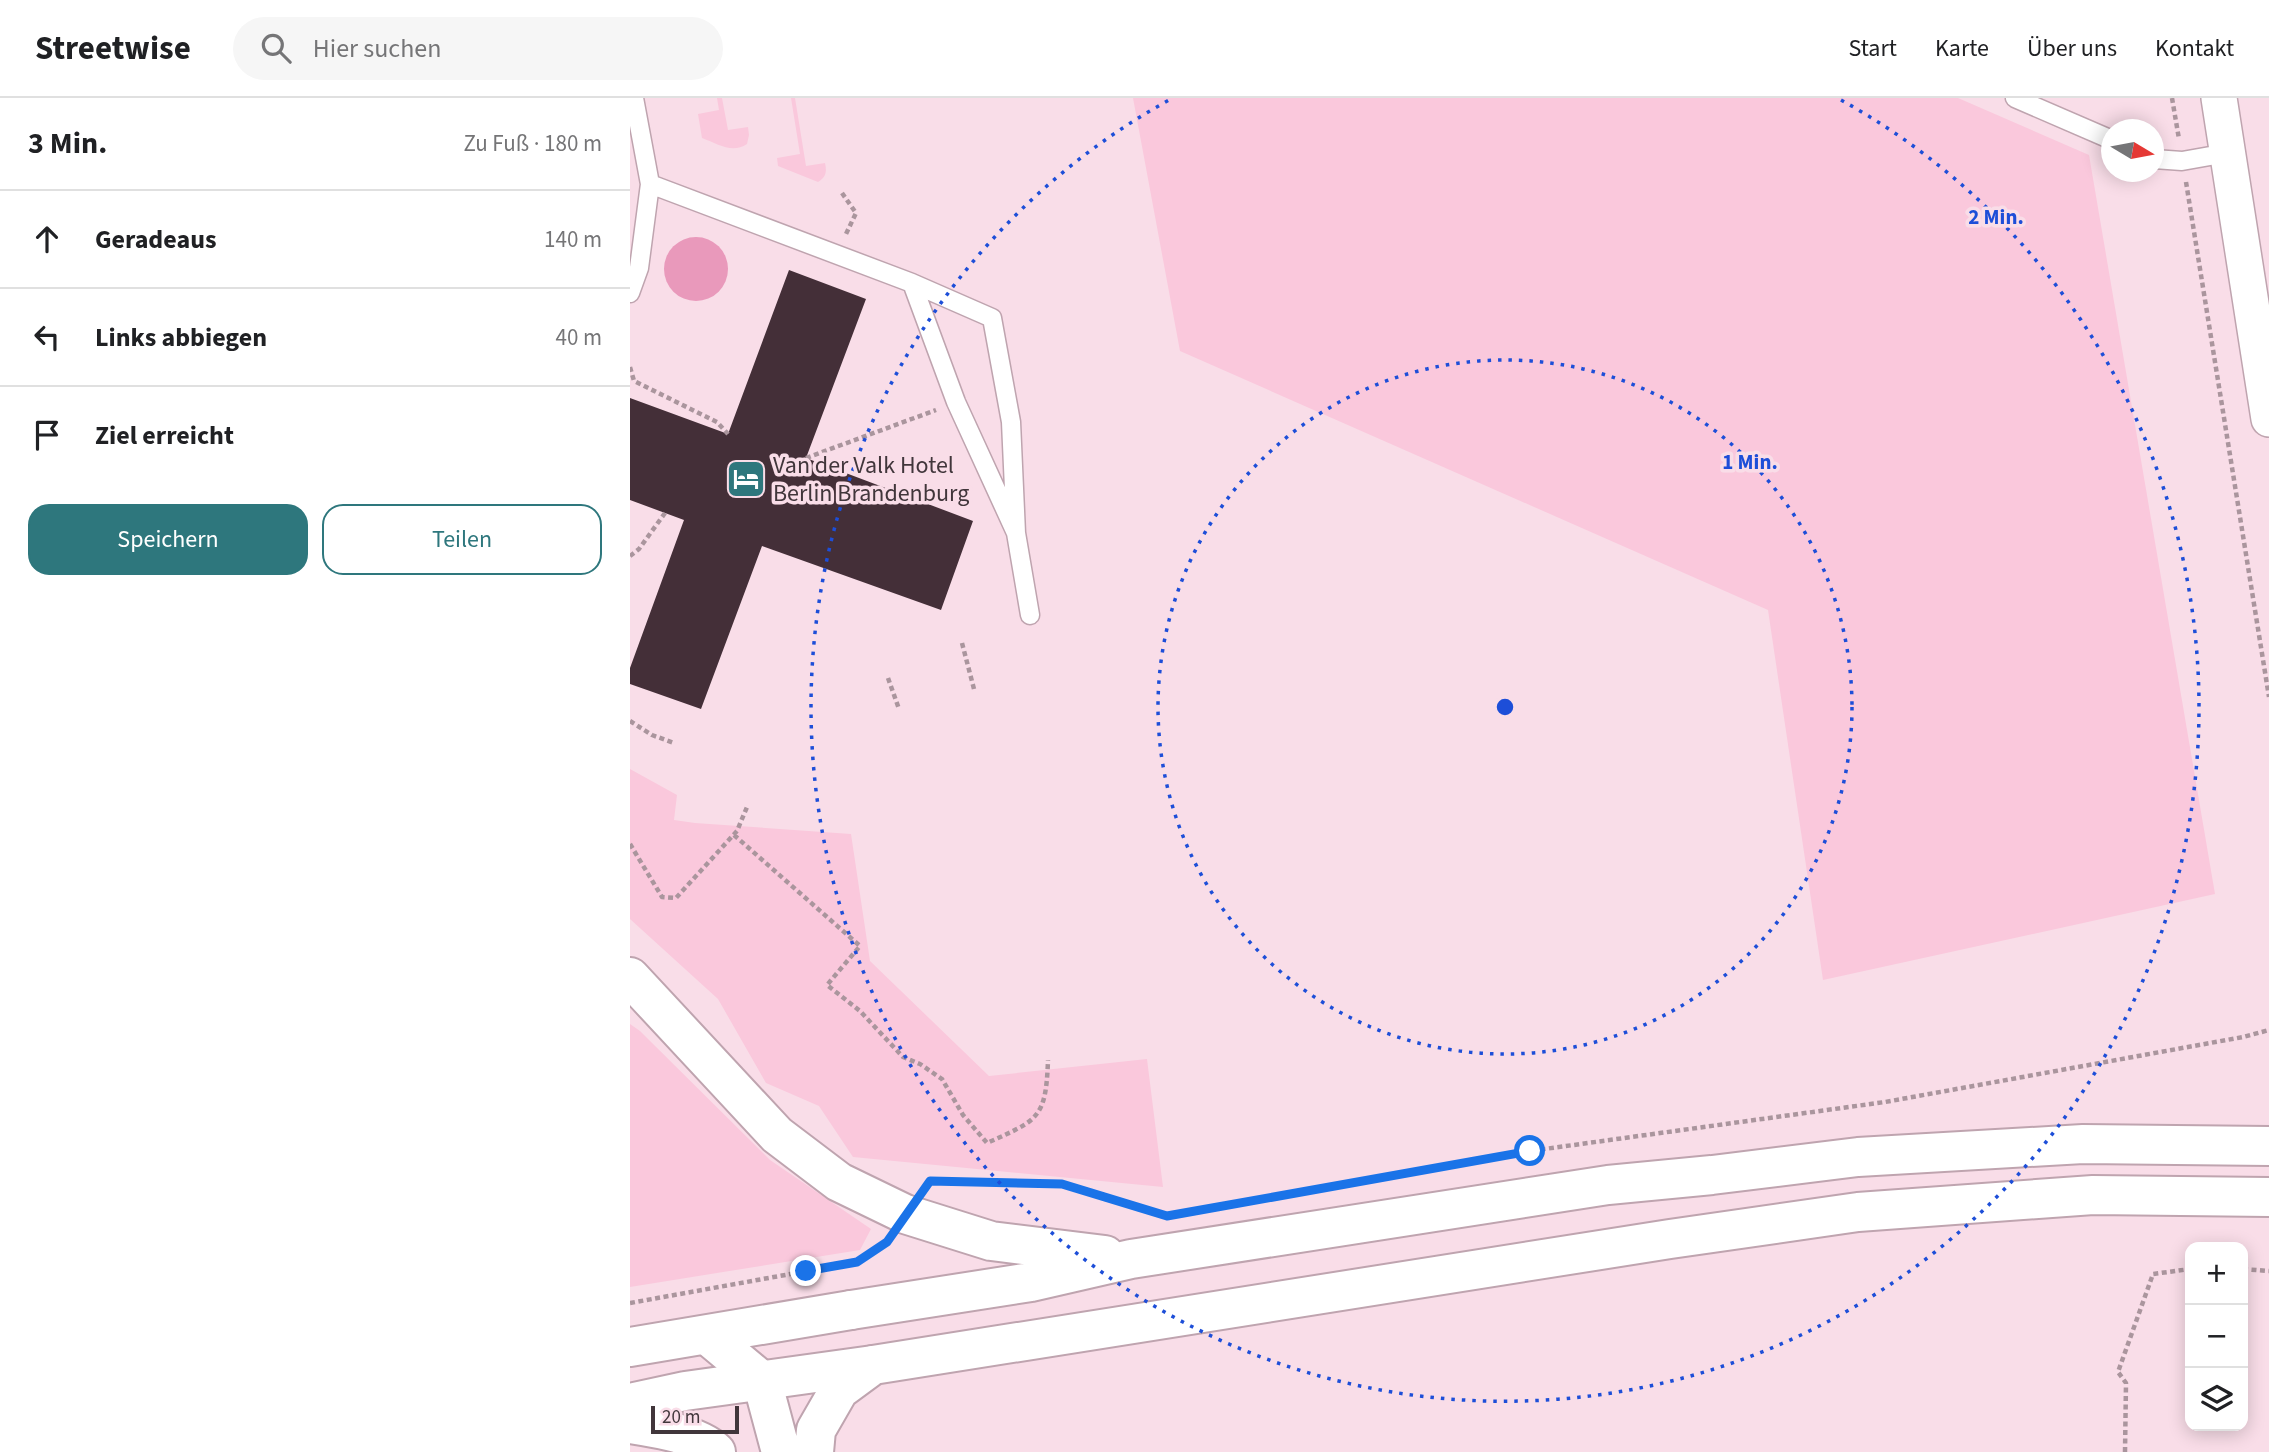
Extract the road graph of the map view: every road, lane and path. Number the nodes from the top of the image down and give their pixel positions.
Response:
1 (634, 98) edge
2 (2015, 98) edge
3 (2172, 98) edge
4 (2219, 98) edge
5 (2101, 135) edge
6 (2227, 153) junction
7 (2164, 160) edge
8 (2182, 161) junction
9 (650, 184) junction
10 (842, 193) dead end
11 (838, 254) junction
12 (912, 284) junction
13 (630, 293) edge
14 (630, 367) edge
15 (956, 402) junction
16 (2269, 419) edge
17 (727, 434) dead end
18 (806, 458) dead end
19 (665, 513) dead end
20 (1016, 533) junction
21 (630, 556) edge
22 (1030, 615) dead end
23 (962, 643) dead end
24 (888, 678) dead end
25 (974, 689) dead end
26 (2269, 697) edge
27 (899, 709) dead end
28 (630, 722) edge
29 (674, 743) dead end
30 (747, 807) dead end
31 (734, 835) junction
32 (630, 844) edge
33 (630, 977) edge
34 (2269, 1030) edge
35 (1048, 1060) dead end
36 (2269, 1146) edge
37 (2269, 1197) edge
38 (905, 1214) junction
39 (1131, 1259) junction
40 (2248, 1269) edge
41 (2185, 1270) edge
42 (2269, 1271) edge
43 (630, 1303) edge
44 (707, 1335) junction
45 (630, 1347) edge
46 (873, 1364) junction
47 (762, 1381) junction
48 (630, 1403) edge
49 (630, 1424) edge
50 (716, 1452) edge
51 (781, 1452) edge
52 (814, 1452) edge
53 (2126, 1452) edge

1 - 9 lane
2 - 5 lane
3 - 8 path
4 - 6 street
6 - 8 lane
6 - 16 street
7 - 8 lane
8 - 26 path
9 - 11 lane
9 - 13 lane
10 - 11 path
11 - 12 lane
12 - 15 lane
12 - 20 lane
14 - 17 path
15 - 18 path
15 - 20 lane
19 - 21 path
20 - 22 lane
23 - 25 path
24 - 27 path
28 - 29 path
30 - 31 path
31 - 32 path
31 - 35 path
33 - 38 main road
34 - 38 path
36 - 39 main road
37 - 46 main road
38 - 39 main road
38 - 43 path
39 - 44 main road
40 - 42 path
41 - 53 path
44 - 45 main road
44 - 47 main road
46 - 47 main road
46 - 52 main road
47 - 48 main road
47 - 51 main road
49 - 50 main road

